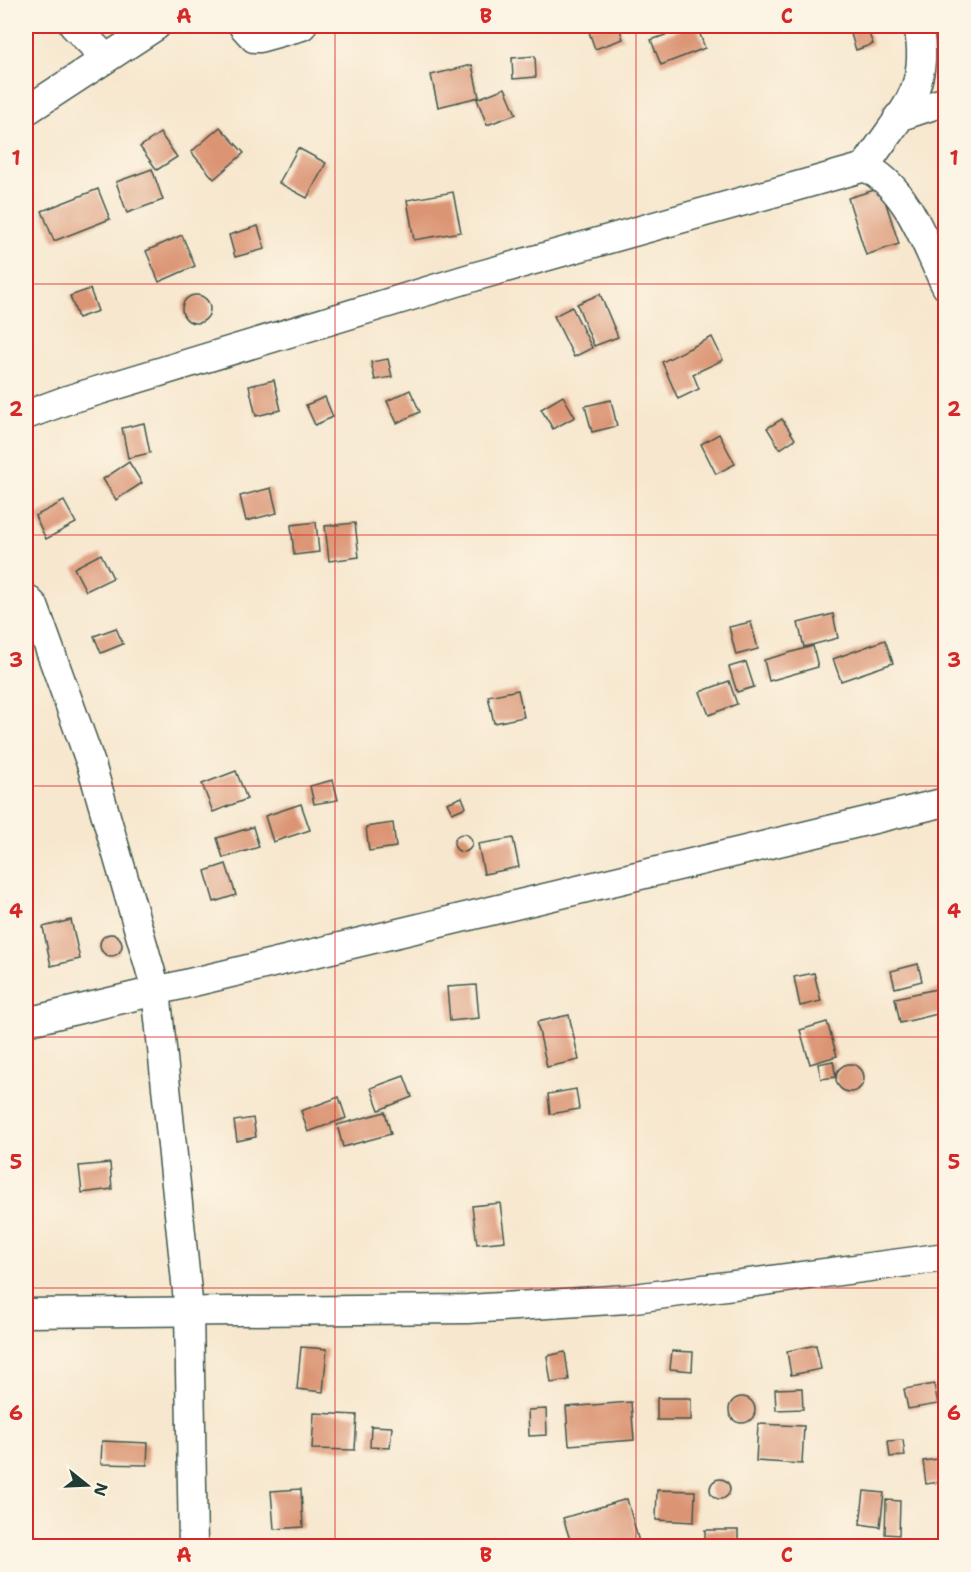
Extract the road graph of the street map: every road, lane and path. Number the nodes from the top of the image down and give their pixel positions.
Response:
1 (74, 26) edge
2 (156, 26) edge
3 (243, 26) edge
4 (302, 26) edge
5 (918, 26) edge
6 (106, 58) junction
7 (945, 101) edge
8 (26, 111) edge
9 (898, 117) junction
10 (865, 167) junction
11 (945, 286) edge
12 (26, 415) edge
13 (26, 598) edge
14 (945, 802) edge
15 (156, 990) junction
16 (26, 1022) edge
17 (945, 1257) edge
18 (189, 1311) junction
19 (26, 1313) edge
20 (193, 1546) edge

1 - 6 street
2 - 6 street
3 - 4 street
5 - 9 street
6 - 8 street
7 - 9 street
9 - 10 street
10 - 11 street
10 - 12 street
13 - 15 street
14 - 15 street
15 - 16 street
15 - 18 street
17 - 18 street
18 - 19 street
18 - 20 street

